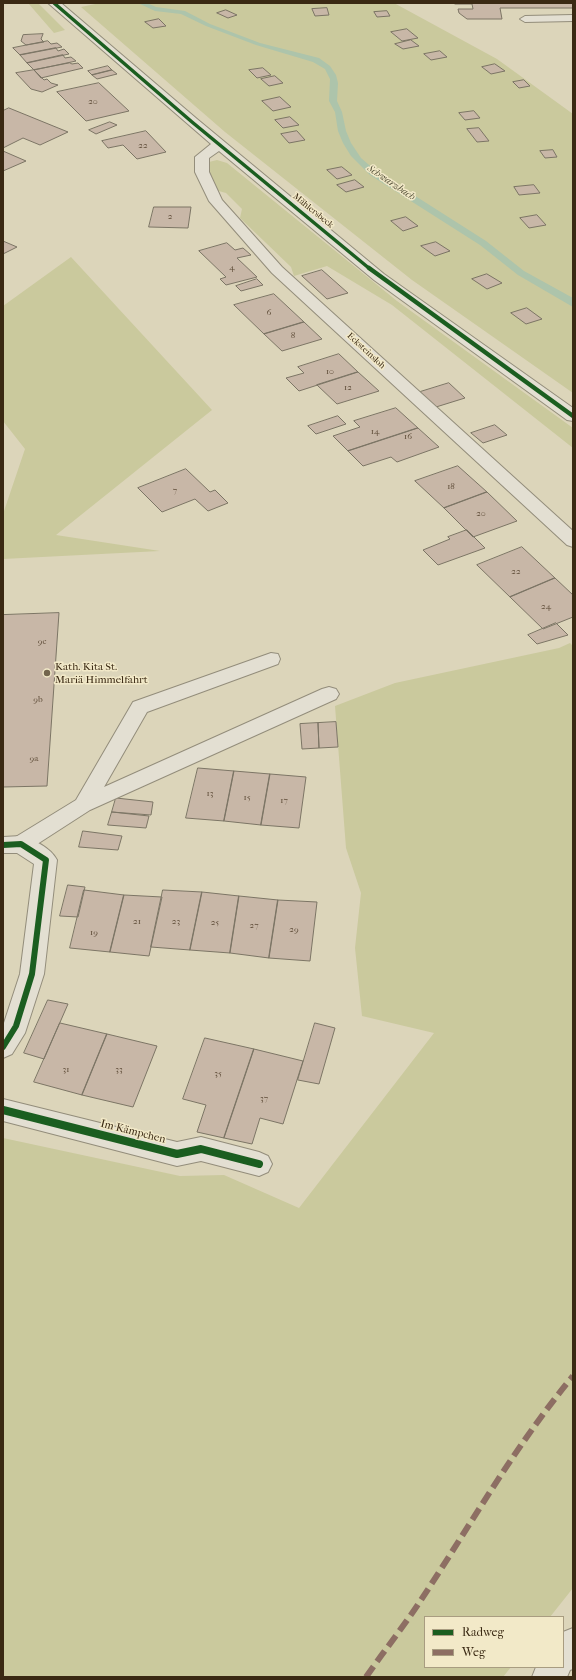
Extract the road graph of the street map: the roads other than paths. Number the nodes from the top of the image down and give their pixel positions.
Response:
1 (71, 3) edge
2 (56, 4) edge
3 (573, 18) edge
4 (525, 19) dead end
5 (218, 144) junction
6 (573, 416) edge
7 (573, 541) edge
8 (271, 659) dead end
9 (329, 694) dead end
10 (83, 805) junction
11 (12, 844) edge
12 (3, 1047) edge
13 (3, 1110) edge
14 (259, 1164) dead end
15 (573, 1644) edge
16 (564, 1656) edge
17 (555, 1668) edge
18 (548, 1677) edge

1 - 2 street, Mählersbeck
2 - 5 street, Mählersbeck
3 - 4 lane
5 - 6 street, Mählersbeck
5 - 7 street, Ecksteinsloh
8 - 10 lane
9 - 10 lane
10 - 11 lane
11 - 12 street
13 - 14 street, Im Kämpchen
15 - 16 street
17 - 18 street

